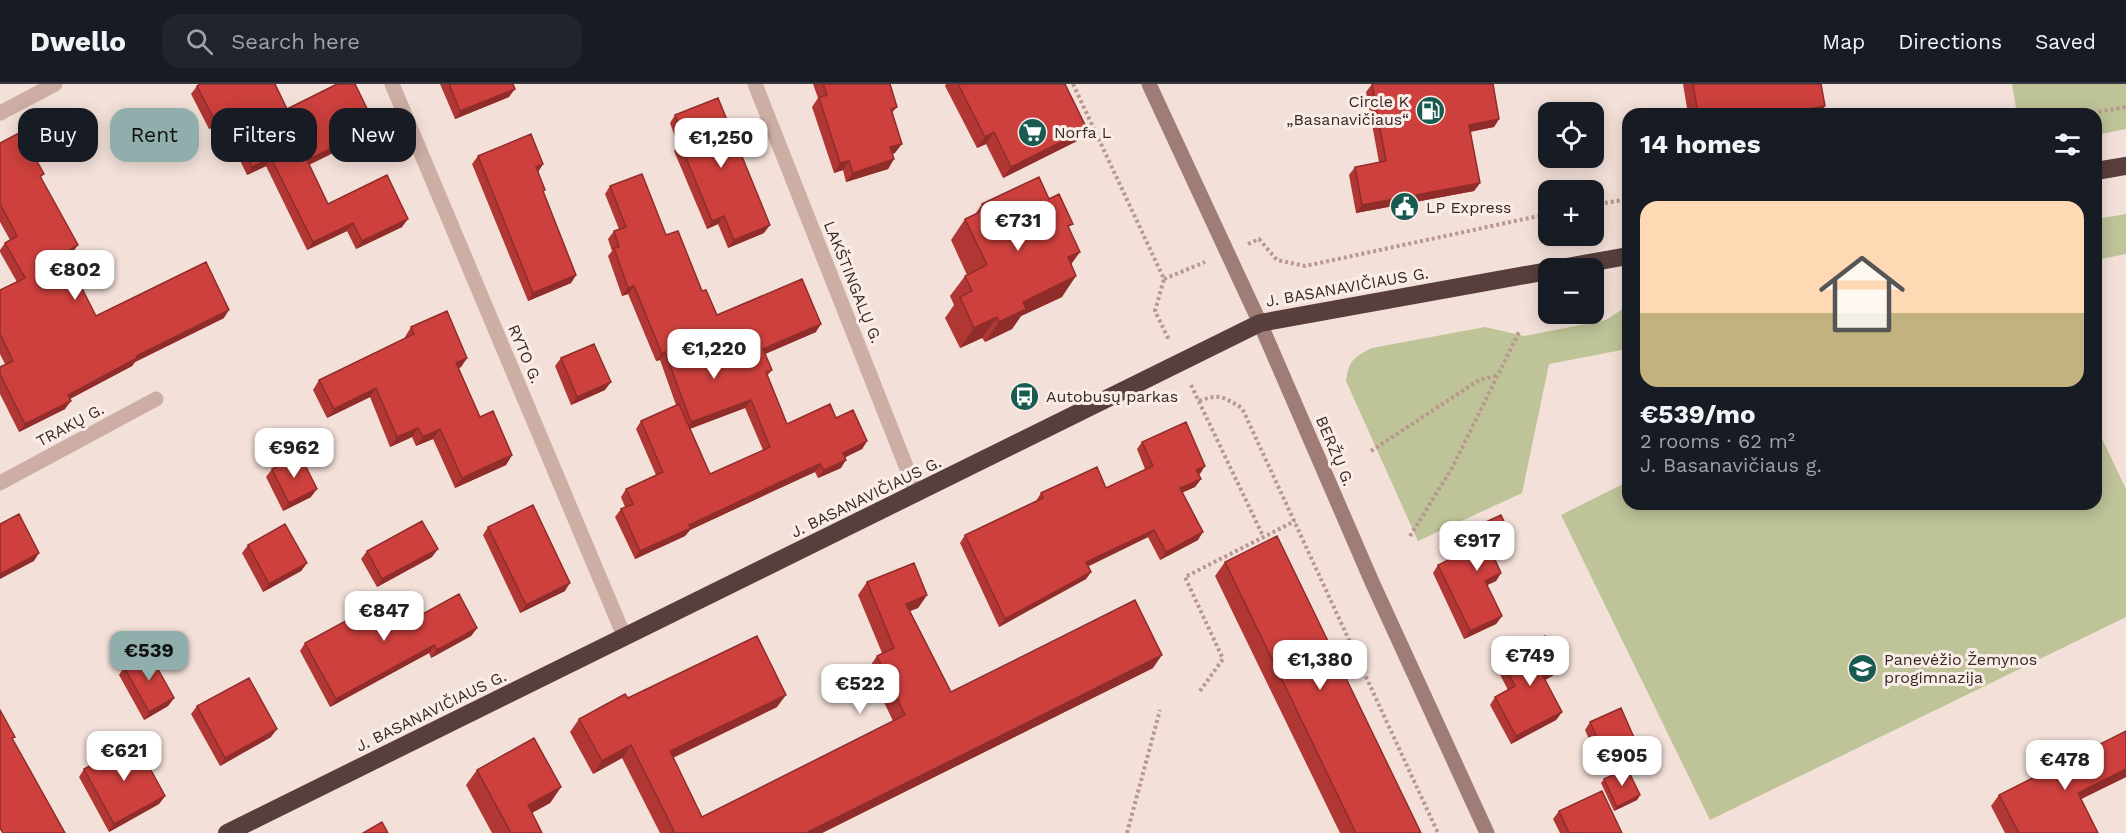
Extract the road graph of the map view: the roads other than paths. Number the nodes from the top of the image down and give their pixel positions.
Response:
1 (55, 84) edge
2 (392, 84) edge
3 (755, 84) edge
4 (1149, 84) edge
5 (0, 113) edge
6 (2126, 166) edge
7 (2102, 170) edge
8 (1622, 257) edge
9 (1604, 260) edge
10 (1538, 273) edge
11 (1260, 323) junction
12 (156, 399) dead end
13 (0, 483) edge
14 (917, 494) junction
15 (625, 638) junction
16 (227, 833) edge
17 (1487, 833) edge

1 - 5 street
2 - 15 street, RYTO G.
3 - 14 street, LAKŠTINGALŲ G.
4 - 11 main road, BERŽŲ G.
6 - 7 highway
8 - 9 highway
10 - 11 highway, J. BASANAVIČIAUS G.
11 - 14 highway, J. BASANAVIČIAUS G.
11 - 17 main road, BERŽŲ G.
12 - 13 street, TRAKŲ G.
14 - 15 highway, J. BASANAVIČIAUS G.
15 - 16 highway, J. BASANAVIČIAUS G.

